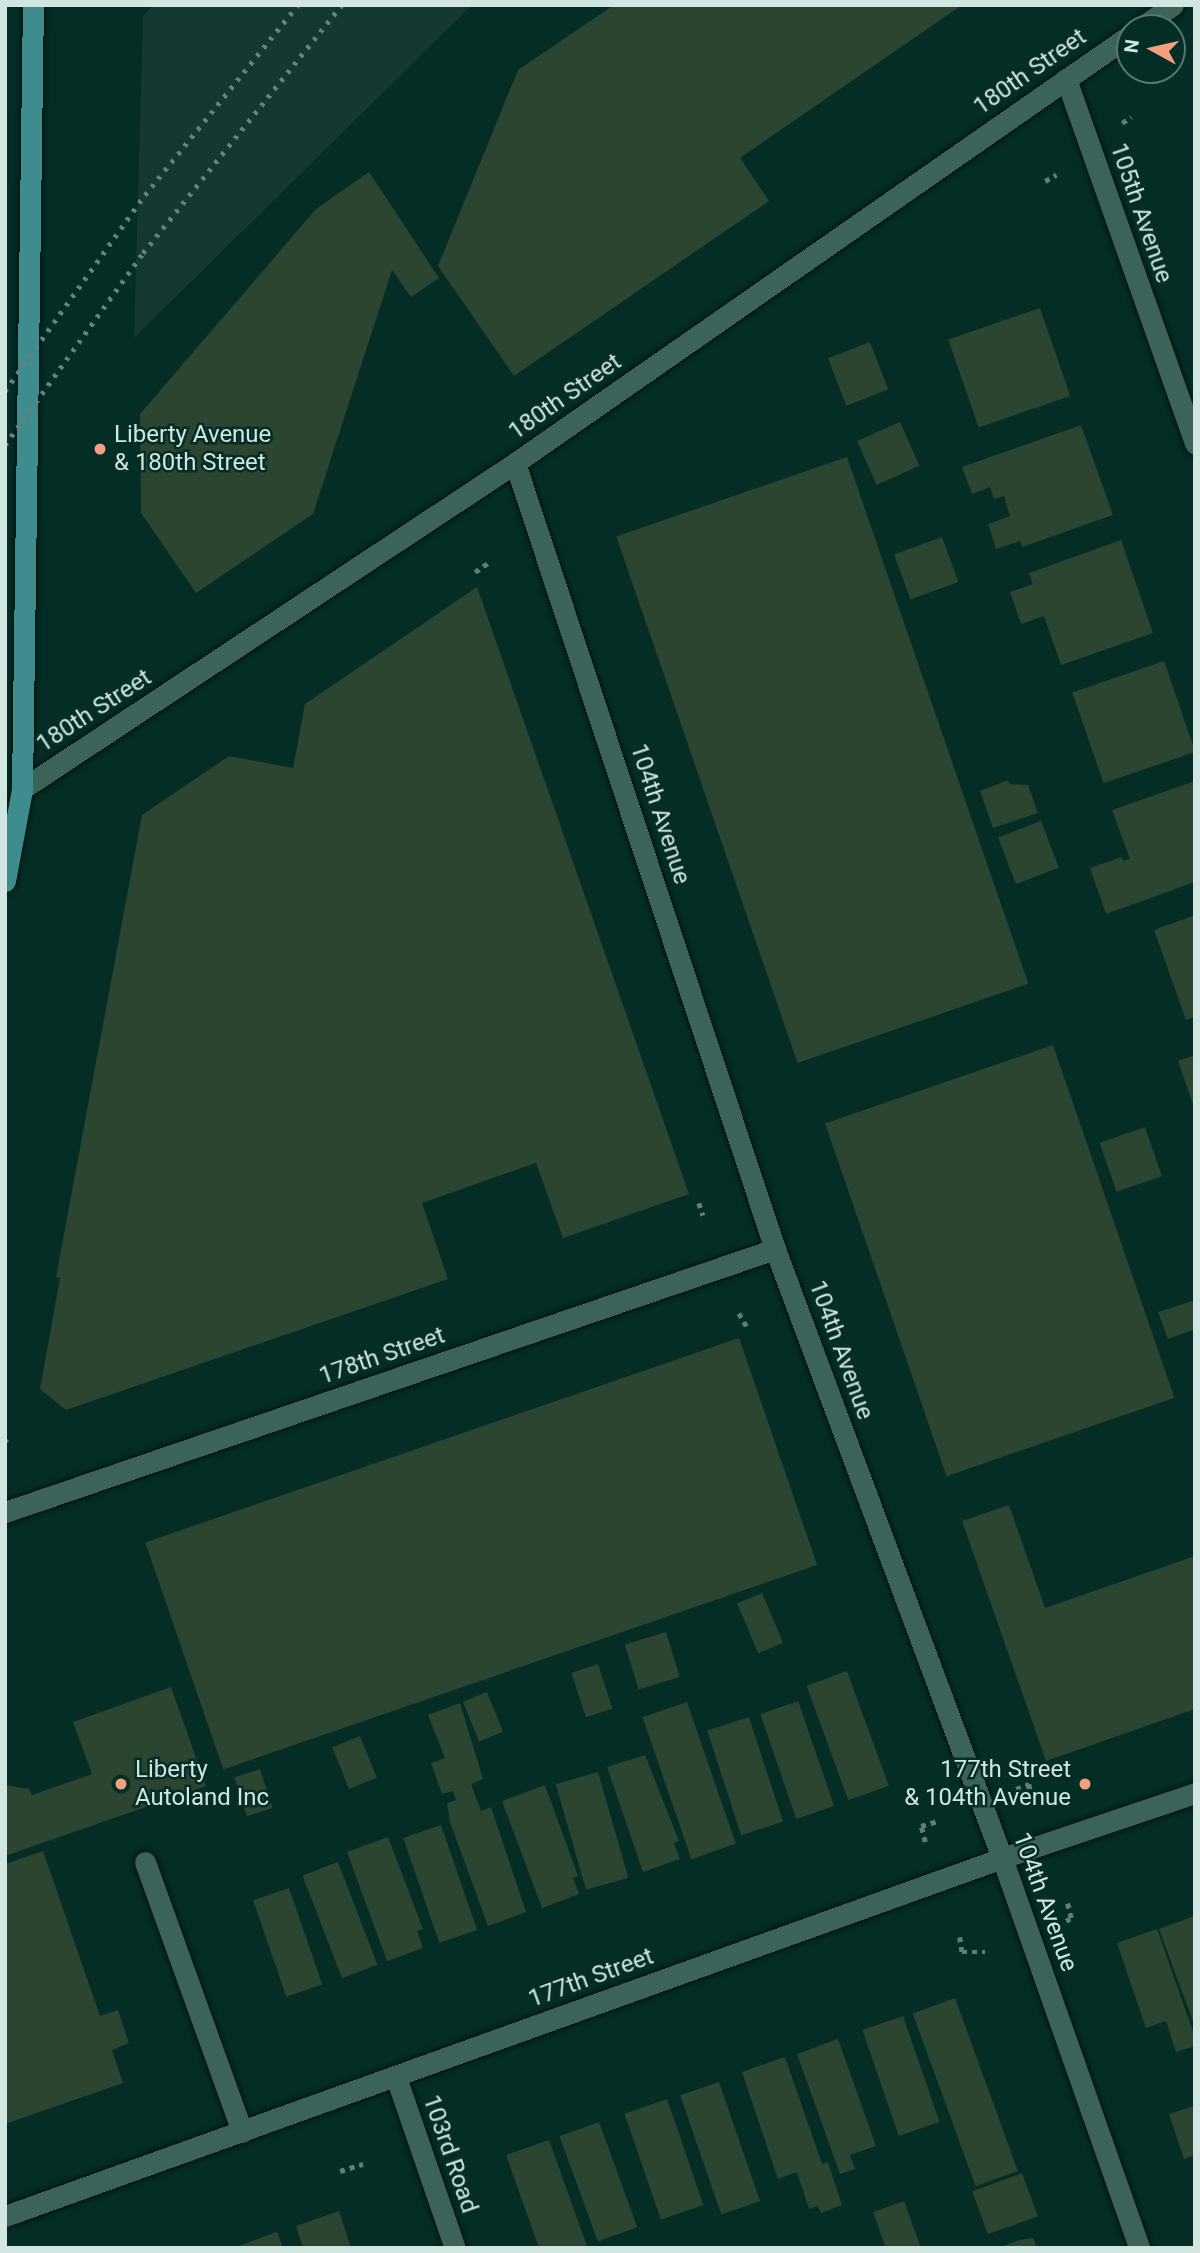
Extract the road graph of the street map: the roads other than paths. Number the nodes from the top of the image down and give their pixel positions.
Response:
1 (33, 5) edge
2 (1116, 45) edge
3 (1066, 79) junction
4 (1195, 444) edge
5 (515, 463) junction
6 (22, 789) junction
7 (5, 881) edge
8 (775, 1249) junction
9 (5, 1512) edge
10 (1195, 1793) edge
11 (1002, 1858) junction
12 (145, 1862) dead end
13 (396, 2077) junction
14 (242, 2132) junction
15 (5, 2216) edge
16 (455, 2248) edge
17 (1139, 2248) edge

1 - 6 main road
2 - 3 street, 180th Street
3 - 4 street, 105th Avenue
3 - 5 street, 180th Street
5 - 6 street, 180th Street
5 - 8 street, 104th Avenue
6 - 7 main road
8 - 9 street, 178th Street
8 - 11 street, 104th Avenue
10 - 11 street, 177th Street
11 - 13 street, 177th Street
11 - 17 street, 104th Avenue
12 - 14 street
13 - 14 street, 177th Street
13 - 16 street, 103rd Road
14 - 15 street, 177th Street

